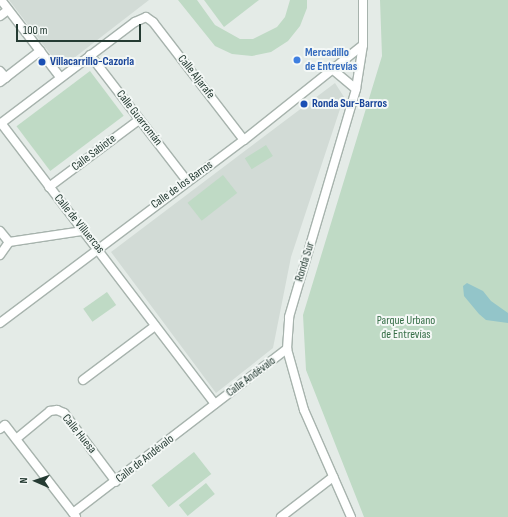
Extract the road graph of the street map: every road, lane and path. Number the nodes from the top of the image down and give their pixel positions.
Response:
1 (0, 0) edge
2 (363, 0) edge
3 (8, 10) junction
4 (0, 16) edge
5 (363, 45) junction
6 (40, 51) junction
7 (90, 55) junction
8 (332, 69) junction
9 (0, 71) edge
10 (60, 77) junction
11 (3, 80) edge
12 (356, 89) junction
13 (140, 120) junction
14 (0, 123) edge
15 (244, 140) junction
16 (187, 181) junction
17 (49, 187) junction
18 (0, 231) edge
19 (83, 231) junction
20 (9, 242) junction
21 (99, 247) junction
22 (0, 255) edge
23 (0, 323) edge
24 (155, 326) junction
25 (286, 349) junction
26 (83, 380) dead end
27 (215, 404) junction
28 (2, 427) edge
29 (16, 439) junction
30 (333, 477) junction
31 (116, 482) junction
32 (75, 515) edge
33 (281, 517) edge
34 (351, 517) edge

1 - 3 street
2 - 5 street, Ronda Sur
3 - 4 street
3 - 6 street
5 - 8 street, Calle de los Barros
5 - 12 street, Ronda Sur
6 - 10 street
6 - 11 street
7 - 10 street
7 - 13 street, Calle Guarromán
7 - 15 street, Calle Aljarafe
8 - 12 street
8 - 15 street, Calle de los Barros
9 - 11 street
10 - 14 street
12 - 25 street, Ronda Sur
13 - 16 street, Calle Guarromán
13 - 17 street, Calle Sabiote
14 - 17 street, Calle de Villuercas
15 - 16 street, Calle de los Barros
16 - 21 street, Calle de los Barros
17 - 19 street, Calle de Villuercas
18 - 20 street
19 - 20 street
19 - 21 street, Calle de Villuercas
20 - 22 street
21 - 23 street, Calle de los Barros
21 - 24 street, Calle de Villuercas
24 - 26 street
24 - 27 street, Calle de Villuercas
25 - 27 street, Calle Andévalo
25 - 30 street, Ronda Sur
27 - 31 street, Calle de Andévalo
28 - 29 street
29 - 31 street, Calle Huesa
29 - 32 street
30 - 33 street
30 - 34 street, Ronda Sur
31 - 32 street, Calle de Andévalo

